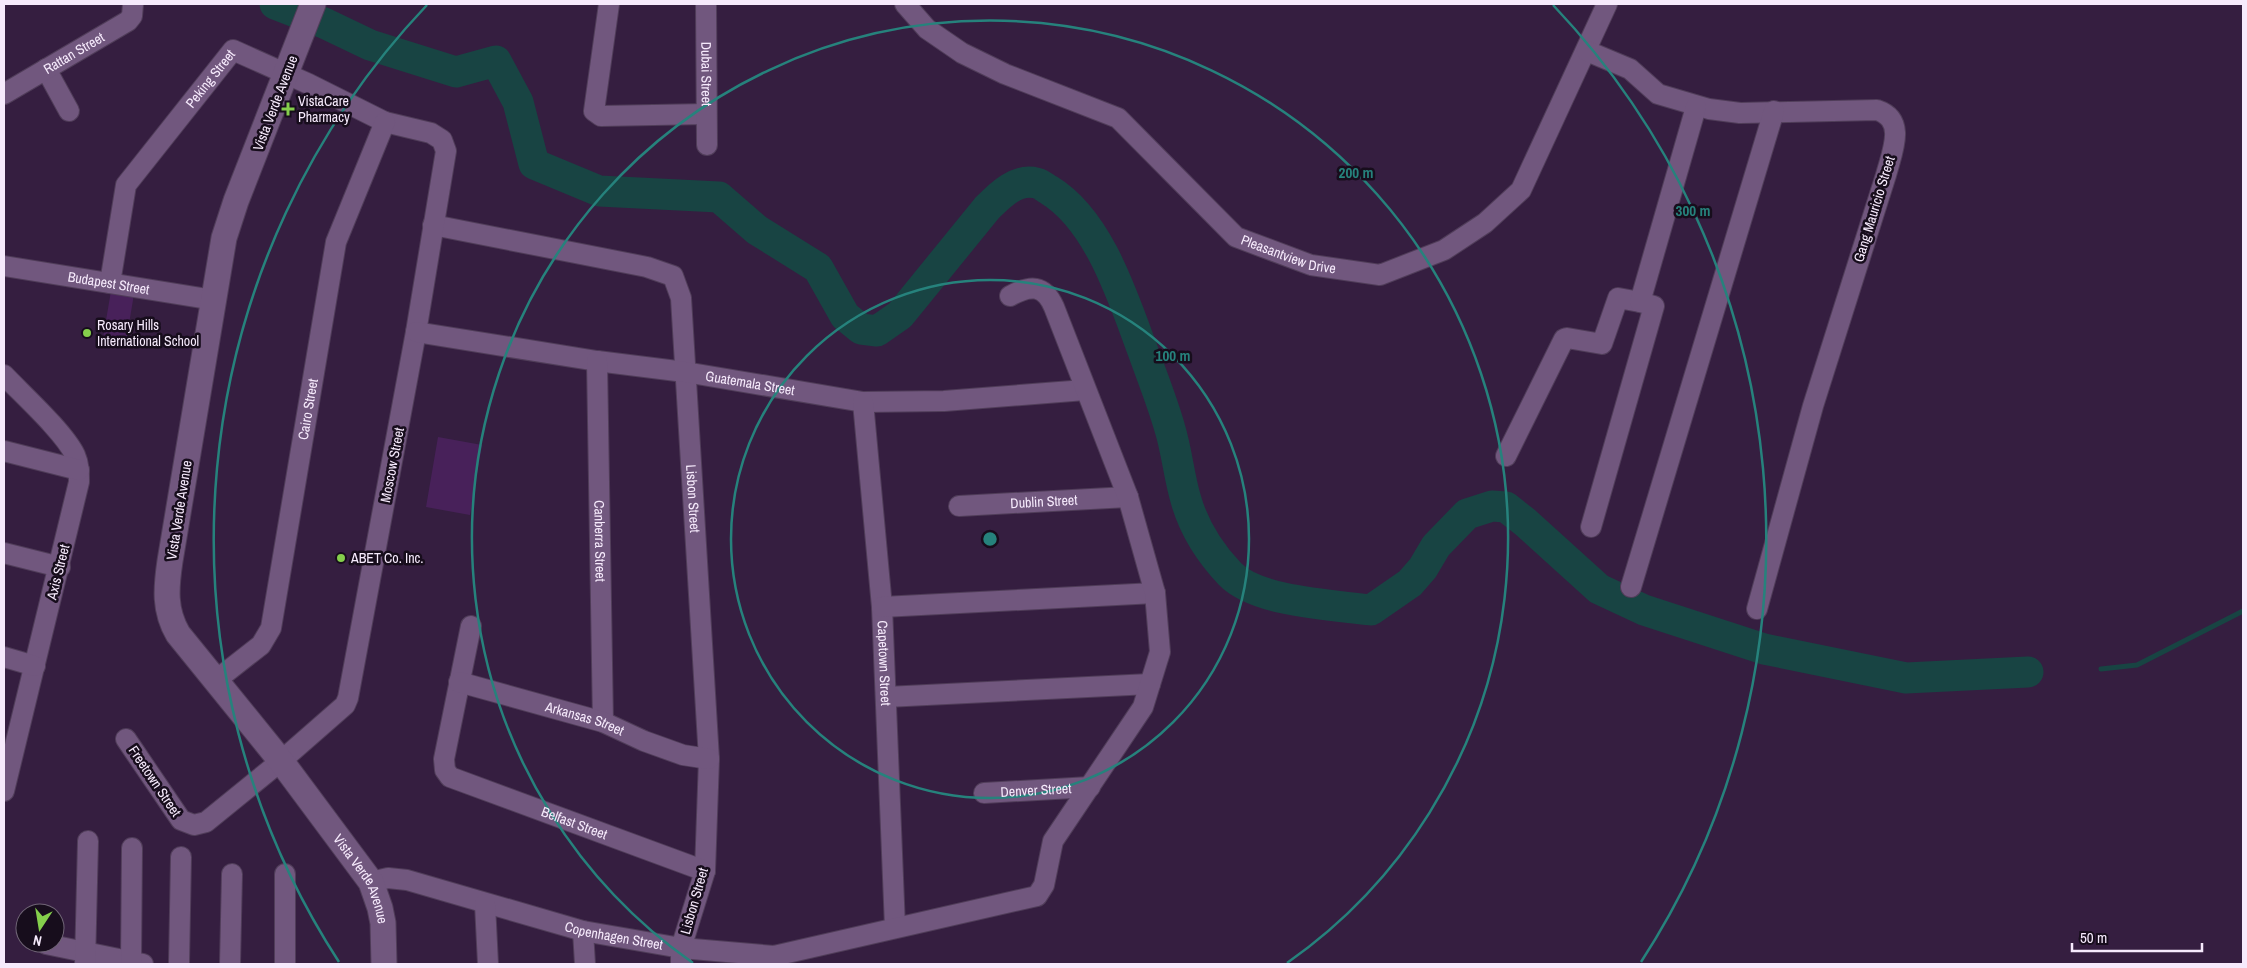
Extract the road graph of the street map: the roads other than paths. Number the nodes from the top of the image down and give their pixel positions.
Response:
1 (133, 4) edge
2 (609, 4) edge
3 (706, 4) edge
4 (905, 4) edge
5 (1589, 4) edge
6 (1607, 4) edge
7 (310, 12) edge
8 (1599, 24) junction
9 (1587, 51) junction
10 (46, 69) junction
11 (287, 74) junction
12 (4, 94) edge
13 (1696, 106) junction
14 (70, 111) dead end
15 (1774, 111) junction
16 (706, 114) junction
17 (385, 122) junction
18 (442, 140) joint
19 (707, 146) dead end
20 (433, 225) junction
21 (4, 266) edge
22 (110, 283) junction
23 (1010, 296) dead end
24 (214, 300) junction
25 (1640, 302) junction
26 (416, 332) junction
27 (597, 361) junction
28 (685, 372) junction
29 (4, 376) edge
30 (1085, 390) junction
31 (863, 402) junction
32 (4, 451) edge
33 (1506, 456) dead end
34 (79, 470) junction
35 (1128, 497) junction
36 (959, 506) dead end
37 (1591, 528) dead end
38 (4, 553) edge
39 (60, 567) junction
40 (1631, 587) dead end
41 (1155, 593) junction
42 (882, 607) junction
43 (1757, 609) dead end
44 (471, 626) dead end
45 (4, 658) edge
46 (35, 666) junction
47 (215, 681) junction
48 (459, 682) junction
49 (1150, 684) junction
50 (886, 697) junction
51 (603, 722) junction
52 (126, 739) dead end
53 (8, 756) edge
54 (709, 759) junction
55 (281, 761) junction
56 (1090, 787) junction
57 (4, 792) edge
58 (984, 793) dead end
59 (88, 841) dead end
60 (132, 848) dead end
61 (181, 857) dead end
62 (705, 871) junction
63 (232, 874) dead end
64 (285, 874) dead end
65 (371, 882) junction
66 (485, 904) junction
67 (895, 927) junction
68 (583, 931) junction
69 (65, 951) edge
70 (681, 956) edge
71 (85, 958) edge
72 (135, 963) edge
73 (179, 964) edge
74 (230, 964) edge
75 (284, 964) edge
76 (384, 964) edge
77 (488, 964) edge
78 (585, 964) edge

1 - 10 street, Rattan Street
2 - 16 street
3 - 16 street, Dubai Street
4 - 9 street, Pleasantview Drive
5 - 8 street
6 - 8 street, Pleasantview Drive
7 - 11 street, Vista Verde Avenue
8 - 9 street, Pleasantview Drive
9 - 13 street, Gang Mauricio Street
10 - 12 street, Rattan Street
10 - 14 street
11 - 17 street, Peking Street
11 - 22 street, Peking Street
11 - 24 street, Vista Verde Avenue
13 - 15 street, Gang Mauricio Street
13 - 25 street
15 - 40 street
15 - 43 street, Gang Mauricio Street
16 - 19 street, Dubai Street
17 - 18 street, Peking Street
17 - 47 street, Cairo Street
18 - 20 street, Moscow Street
20 - 26 street, Moscow Street
20 - 28 street, Lisbon Street
21 - 22 street, Budapest Street
22 - 24 street, Budapest Street
23 - 30 street
24 - 47 street, Vista Verde Avenue
25 - 33 street
25 - 37 street
26 - 27 street, Guatemala Street
26 - 55 street, Moscow Street
27 - 28 street, Guatemala Street
27 - 51 street, Canberra Street
28 - 31 street, Guatemala Street
28 - 54 street, Lisbon Street
29 - 34 street, Axis Street
30 - 31 street, Guatemala Street
30 - 35 street
31 - 42 street, Capetown Street
32 - 34 street
34 - 39 street, Axis Street
35 - 36 street, Dublin Street
35 - 41 street
38 - 39 street
39 - 46 street, Axis Street
41 - 42 street
41 - 49 street
42 - 50 street, Capetown Street
44 - 48 street
45 - 46 street
46 - 53 street, Axis Street
47 - 55 street, Vista Verde Avenue
48 - 51 street, Arkansas Street
48 - 62 street, Belfast Street
49 - 50 street
49 - 56 street
50 - 67 street, Capetown Street
51 - 54 street, Arkansas Street
52 - 55 street, Freetown Street
53 - 57 street, Axis Street
54 - 62 street, Lisbon Street
55 - 65 street, Vista Verde Avenue
56 - 58 street, Denver Street
56 - 67 street, Copenhagen Street
59 - 71 street
60 - 72 street
61 - 73 street
62 - 70 street, Lisbon Street
63 - 74 street
64 - 75 street
65 - 66 street, Copenhagen Street
65 - 76 street, Vista Verde Avenue
66 - 68 street, Copenhagen Street
66 - 77 street
67 - 70 street, Copenhagen Street
68 - 70 street, Copenhagen Street
68 - 78 street
69 - 71 street
71 - 72 street

